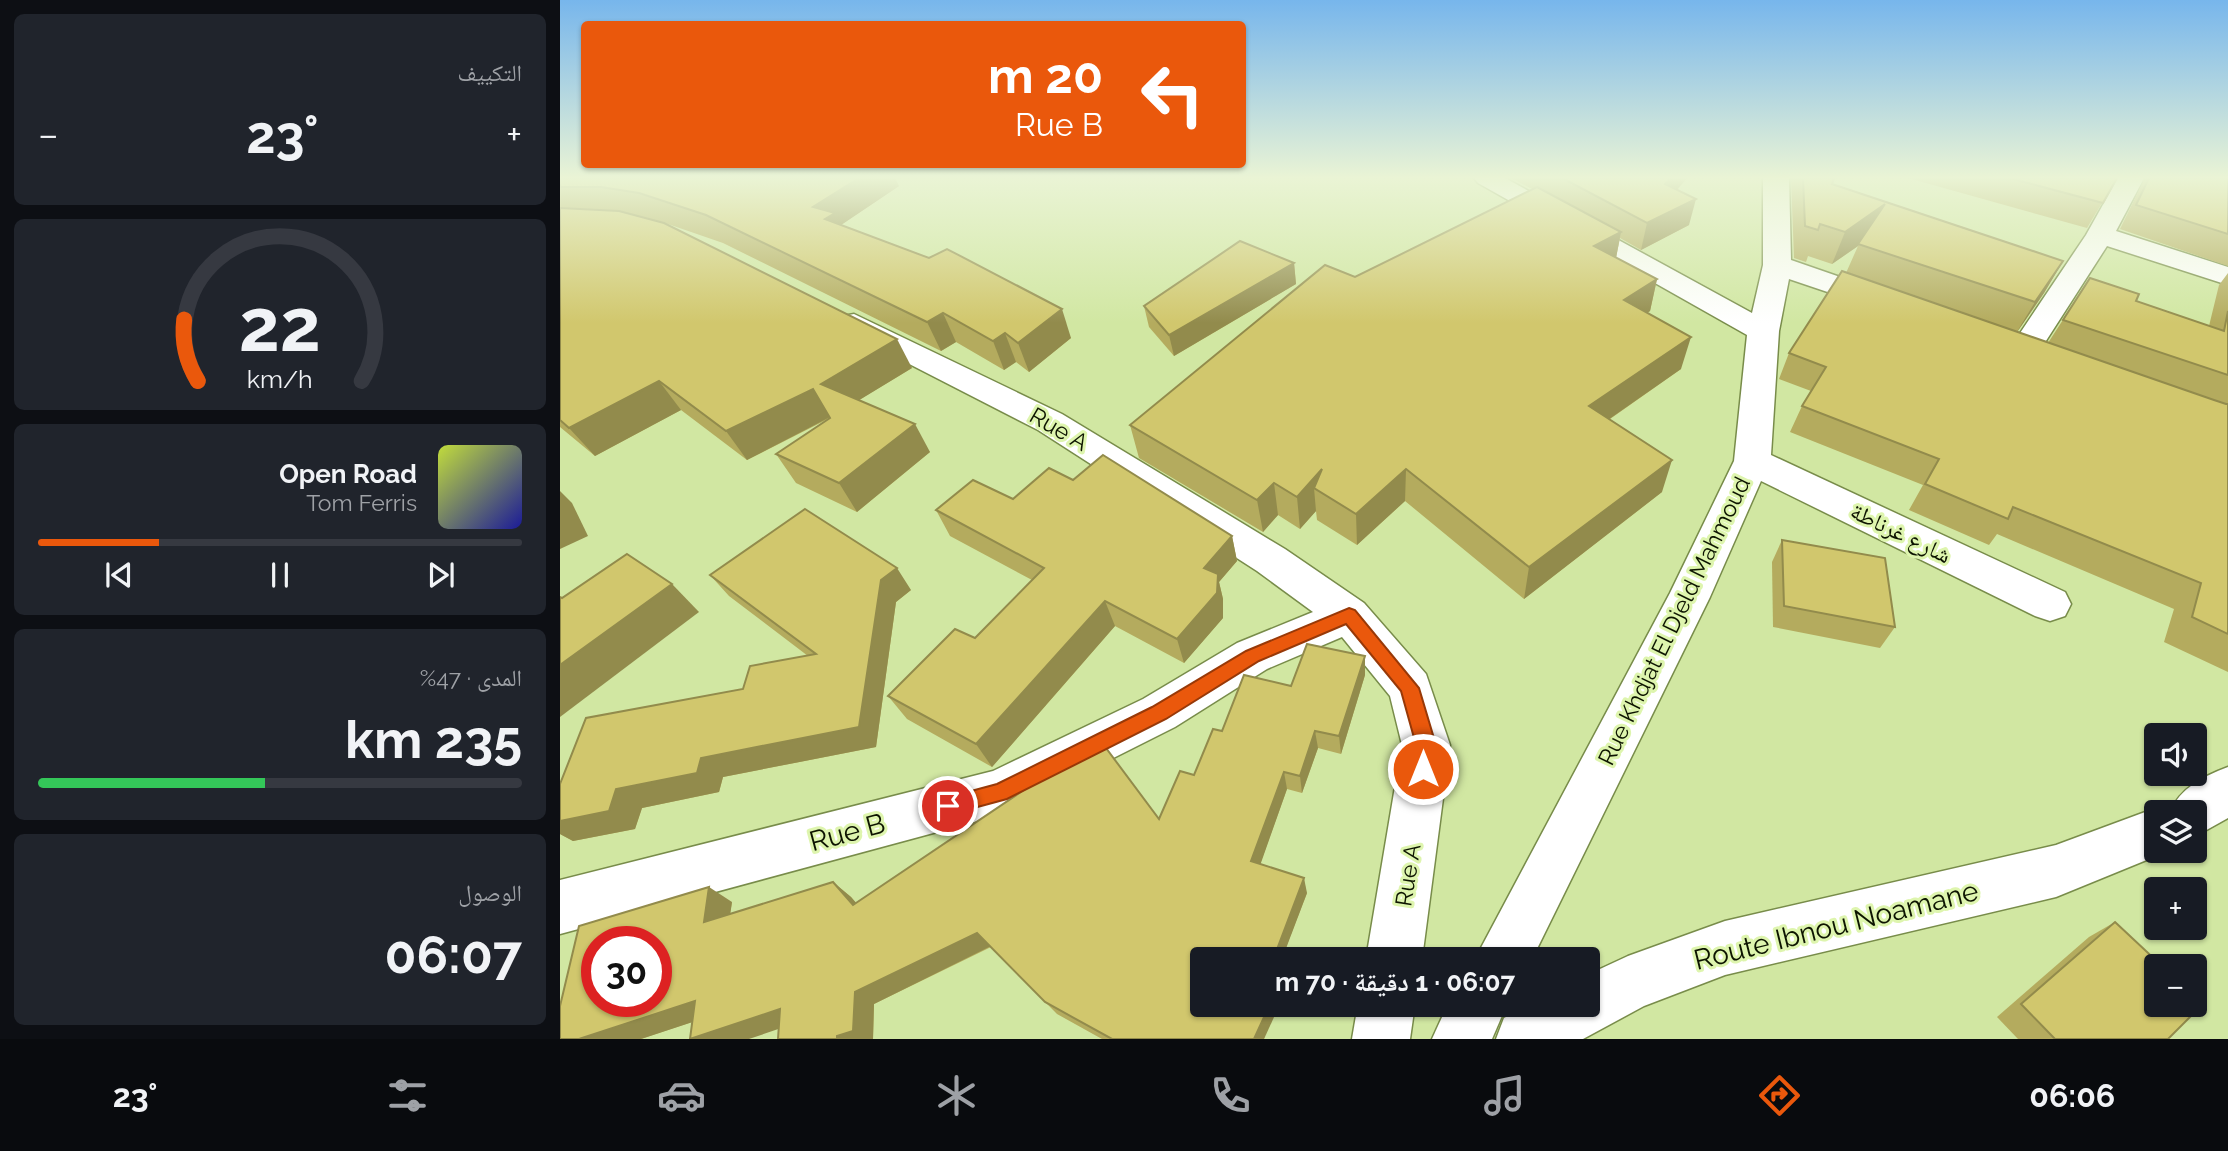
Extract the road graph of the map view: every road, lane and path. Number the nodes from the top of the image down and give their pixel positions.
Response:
1 (1573, 226) edge
2 (1777, 226) edge
3 (2105, 226) edge
4 (2100, 235) junction
5 (1777, 265) junction
6 (2228, 276) edge
7 (821, 306) edge
8 (1907, 310) edge
9 (1763, 331) junction
10 (2024, 351) edge
11 (1752, 461) junction
12 (2050, 604) dead end
13 (1349, 615) junction
14 (2228, 790) edge
15 (2207, 804) edge
16 (2144, 837) edge
17 (560, 907) edge
18 (1396, 947) edge
19 (1509, 947) edge
20 (1385, 1017) edge
21 (1472, 1017) edge
22 (1381, 1039) edge
23 (1461, 1039) edge
24 (1525, 1039) edge

1 - 9 street
2 - 5 street, Rue Khdjat El Djeld Mahmoud
3 - 4 street
4 - 6 street
4 - 10 street
5 - 8 street
5 - 9 street, Rue Khdjat El Djeld Mahmoud
7 - 13 street, Rue A
9 - 11 street, Rue Khdjat El Djeld Mahmoud
11 - 12 street, شارع غرناطة
11 - 19 street, Rue Khdjat El Djeld Mahmoud
13 - 17 street, Rue B
13 - 18 street, Rue A
14 - 15 street
16 - 24 street, Route Ibnou Noamane
20 - 22 street
21 - 23 street

